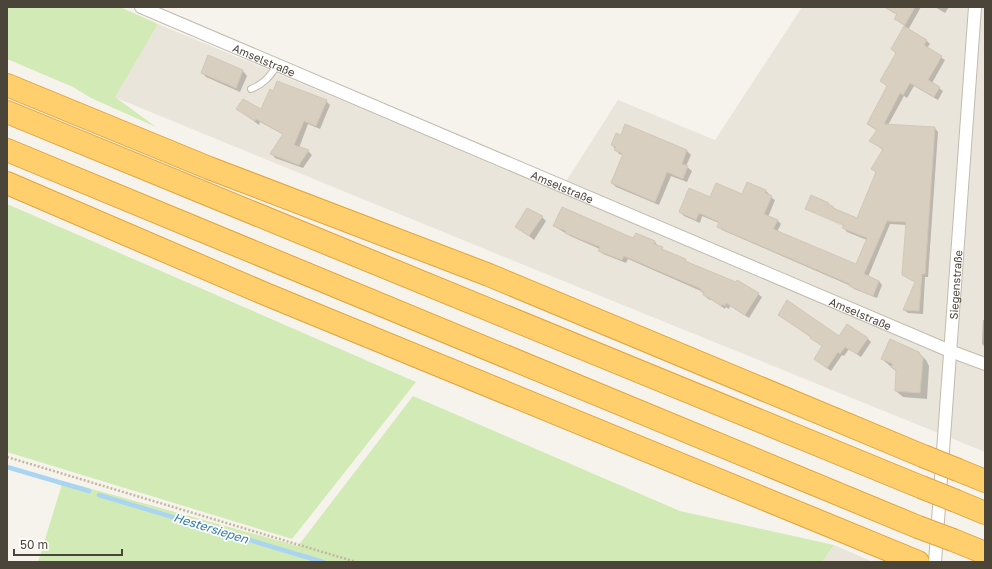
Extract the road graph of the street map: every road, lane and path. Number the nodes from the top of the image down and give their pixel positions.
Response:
1 (141, 7) edge
2 (975, 7) edge
3 (277, 66) junction
4 (7, 85) edge
5 (251, 89) dead end
6 (7, 112) edge
7 (7, 150) edge
8 (9, 184) edge
9 (950, 351) junction
10 (985, 364) edge
11 (7, 458) edge
12 (985, 481) edge
13 (985, 513) edge
14 (985, 553) edge
15 (356, 562) edge
16 (923, 562) edge

1 - 3 street, Amselstraße
2 - 9 street, Siegenstraße
3 - 5 lane
3 - 9 street, Amselstraße
4 - 12 highway, bridge
6 - 13 highway, bridge
7 - 14 highway, bridge
8 - 16 highway
9 - 10 street, Amselstraße
9 - 16 street, Siegenstraße
11 - 15 path

